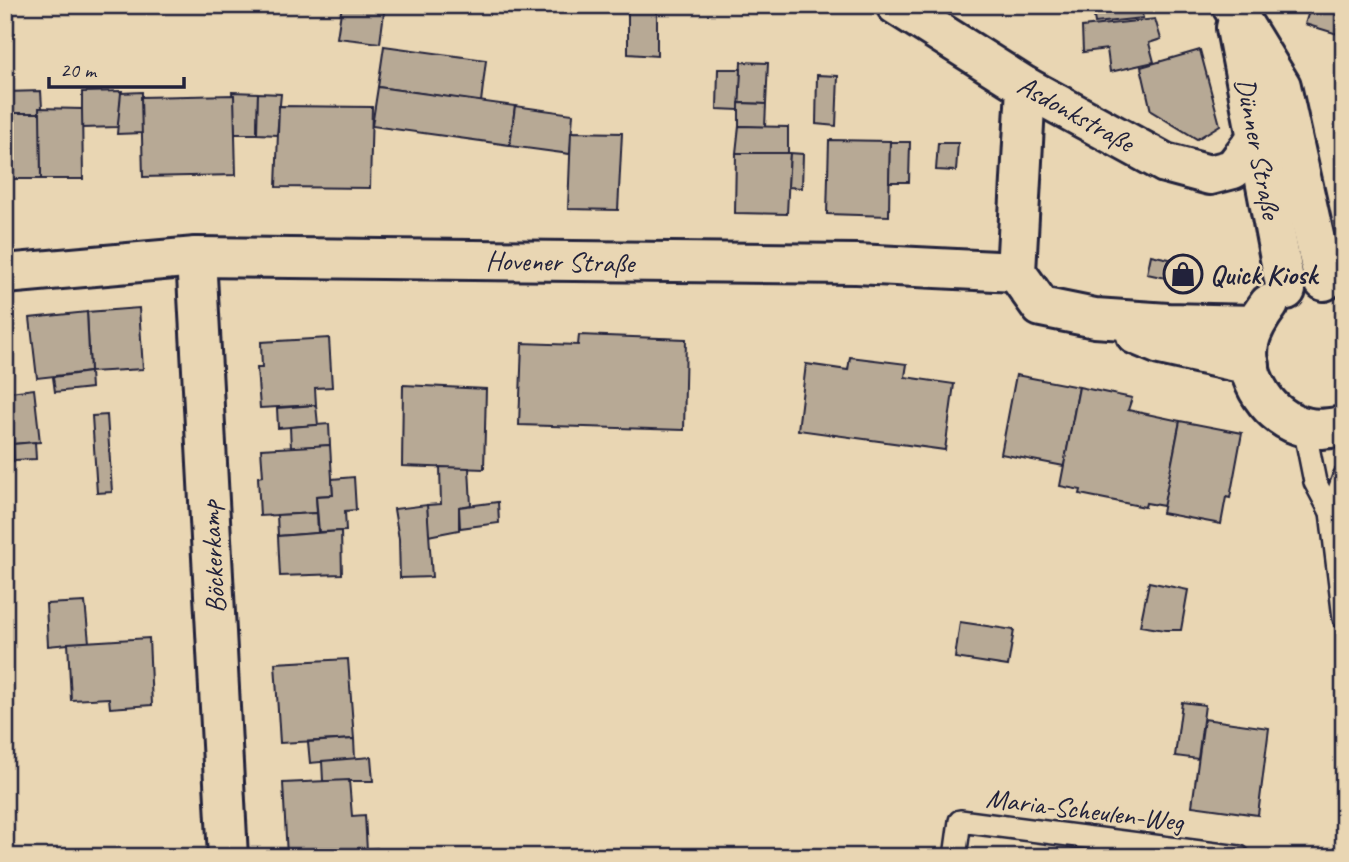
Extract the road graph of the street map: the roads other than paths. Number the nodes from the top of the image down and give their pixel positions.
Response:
1 (896, 5) edge
2 (1232, 6) edge
3 (1026, 86) junction
4 (1256, 139) junction
5 (196, 257) junction
6 (1016, 272) junction
7 (5, 274) edge
8 (1334, 284) edge
9 (1286, 290) junction
10 (1095, 318) junction
11 (1255, 325) junction
12 (1250, 365) junction
13 (1344, 426) edge
14 (1304, 427) junction
15 (1344, 477) edge
16 (1331, 512) junction
17 (1344, 618) edge
18 (228, 857) edge
19 (955, 857) edge
20 (1239, 857) edge

1 - 3 street, Asdonkstraße
2 - 4 street, Dünner Straße
2 - 8 street, Dünner Straße
3 - 4 street, Asdonkstraße
3 - 6 street
4 - 9 street, Dünner Straße
5 - 6 street, Hovener Straße
5 - 7 street, Hovener Straße
5 - 18 street, Böckerkamp
6 - 10 street
8 - 9 street, Dünner Straße
9 - 11 street
10 - 11 street
10 - 12 street
11 - 12 street
12 - 14 street
13 - 14 street
14 - 16 lane
15 - 16 lane
16 - 17 lane
19 - 20 lane, Maria-Scheulen-Weg

